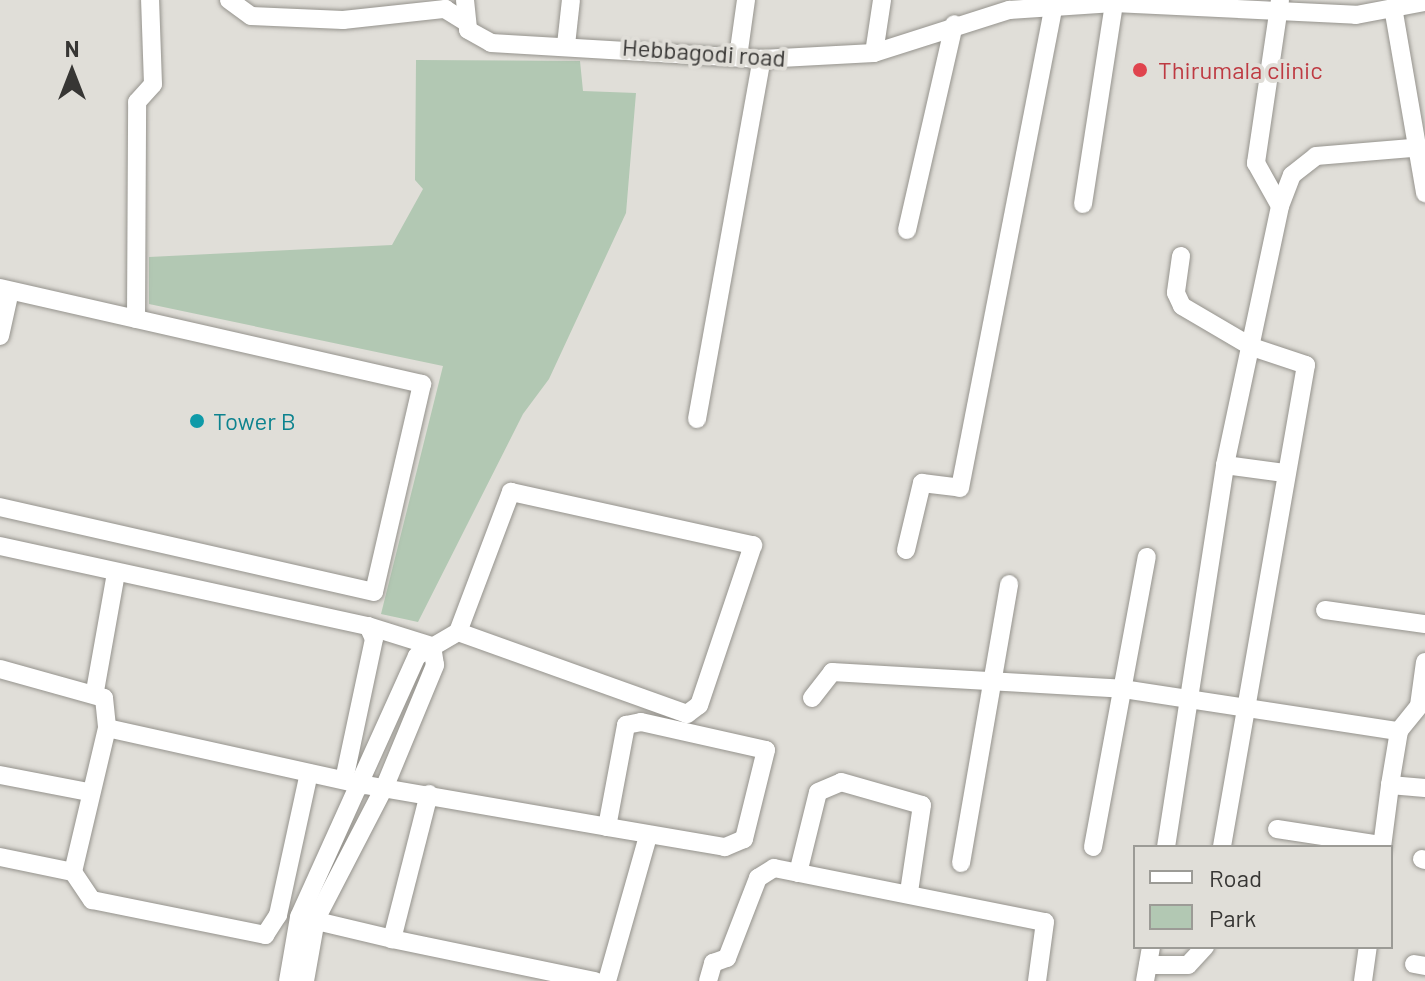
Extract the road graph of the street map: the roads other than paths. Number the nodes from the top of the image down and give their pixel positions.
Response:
1 (150, 0) edge
2 (229, 0) edge
3 (465, 0) edge
4 (571, 0) edge
5 (746, 0) edge
6 (882, 0) edge
7 (1425, 2) edge
8 (1114, 3) junction
9 (1280, 5) edge
10 (1053, 10) junction
11 (1394, 13) junction
12 (464, 21) junction
13 (954, 24) junction
14 (566, 45) junction
15 (874, 53) junction
16 (738, 57) junction
17 (762, 59) junction
18 (1412, 148) junction
19 (1425, 193) edge
20 (1083, 204) dead end
21 (1280, 206) junction
22 (907, 230) dead end
23 (1181, 256) dead end
24 (5, 289) edge
25 (136, 319) junction
26 (0, 336) edge
27 (1252, 347) junction
28 (697, 419) dead end
29 (1225, 465) junction
30 (1284, 473) junction
31 (0, 507) edge
32 (0, 546) edge
33 (906, 550) dead end
34 (1147, 557) dead end
35 (116, 573) junction
36 (1009, 584) dead end
37 (1325, 610) dead end
38 (1425, 624) edge
39 (368, 626) junction
40 (458, 632) junction
41 (432, 646) junction
42 (1425, 662) edge
43 (0, 669) edge
44 (993, 685) junction
45 (1123, 689) junction
46 (95, 691) junction
47 (812, 698) dead end
48 (1187, 700) junction
49 (1245, 711) junction
50 (107, 728) junction
51 (1399, 731) junction
52 (309, 773) junction
53 (0, 775) edge
54 (344, 780) junction
55 (365, 785) junction
56 (1390, 785) junction
57 (385, 786) junction
58 (1425, 788) edge
59 (88, 792) junction
60 (429, 794) junction
61 (607, 827) junction
62 (1277, 829) dead end
63 (648, 836) junction
64 (1166, 845) edge
65 (1222, 845) edge
66 (1376, 845) edge
67 (1382, 845) edge
68 (1093, 847) dead end
69 (0, 857) edge
70 (961, 863) dead end
71 (73, 872) junction
72 (798, 873) junction
73 (909, 892) junction
74 (278, 915) junction
75 (308, 918) junction
76 (392, 939) junction
77 (1203, 949) edge
78 (1368, 949) edge
79 (1148, 964) edge
80 (582, 980) edge
81 (288, 981) edge
82 (305, 981) edge
83 (607, 981) edge
84 (708, 981) edge
85 (1037, 981) edge
86 (1363, 981) edge

1 - 25 street
2 - 12 street, Hebbagodi road
3 - 12 street
4 - 14 street
5 - 16 street
6 - 15 street
7 - 11 street, Hebbagodi road
8 - 9 street, Hebbagodi road
8 - 10 street, Hebbagodi road
8 - 20 street
9 - 11 street, Hebbagodi road
9 - 21 street
10 - 13 street, Hebbagodi road
10 - 33 street
11 - 18 street
12 - 14 street, Hebbagodi road
13 - 15 street, Hebbagodi road
13 - 22 street
14 - 16 street, Hebbagodi road
15 - 17 street, Hebbagodi road
16 - 17 street, Hebbagodi road
17 - 28 street
18 - 19 street
18 - 21 street
21 - 27 street
23 - 27 street
24 - 25 street
24 - 26 street
25 - 31 street
27 - 29 street
27 - 30 street
29 - 30 street
29 - 48 street
30 - 49 street
32 - 35 street
34 - 45 street
35 - 39 street
35 - 46 street
36 - 44 street
37 - 38 street
39 - 41 street
39 - 54 street
40 - 40 street
40 - 41 street
41 - 55 street
41 - 57 street
42 - 51 street
43 - 46 street
44 - 45 street
44 - 47 street
44 - 70 street
45 - 48 street
45 - 68 street
46 - 50 street
48 - 49 street
48 - 64 street
49 - 51 street
49 - 65 street
50 - 52 street
50 - 59 street
51 - 56 street
52 - 54 street
52 - 74 street
53 - 59 street
54 - 55 street
55 - 57 street
55 - 75 street
56 - 58 street
56 - 67 street
57 - 60 street
57 - 75 street
59 - 71 street
60 - 61 street
60 - 76 street
61 - 63 street
61 - 63 street
62 - 66 street
63 - 83 street
69 - 71 street
71 - 74 street
72 - 73 street
72 - 73 street
72 - 84 street
73 - 85 street
74 - 75 street
75 - 76 street
75 - 81 street
75 - 82 street
76 - 80 street
77 - 79 street
78 - 86 street

